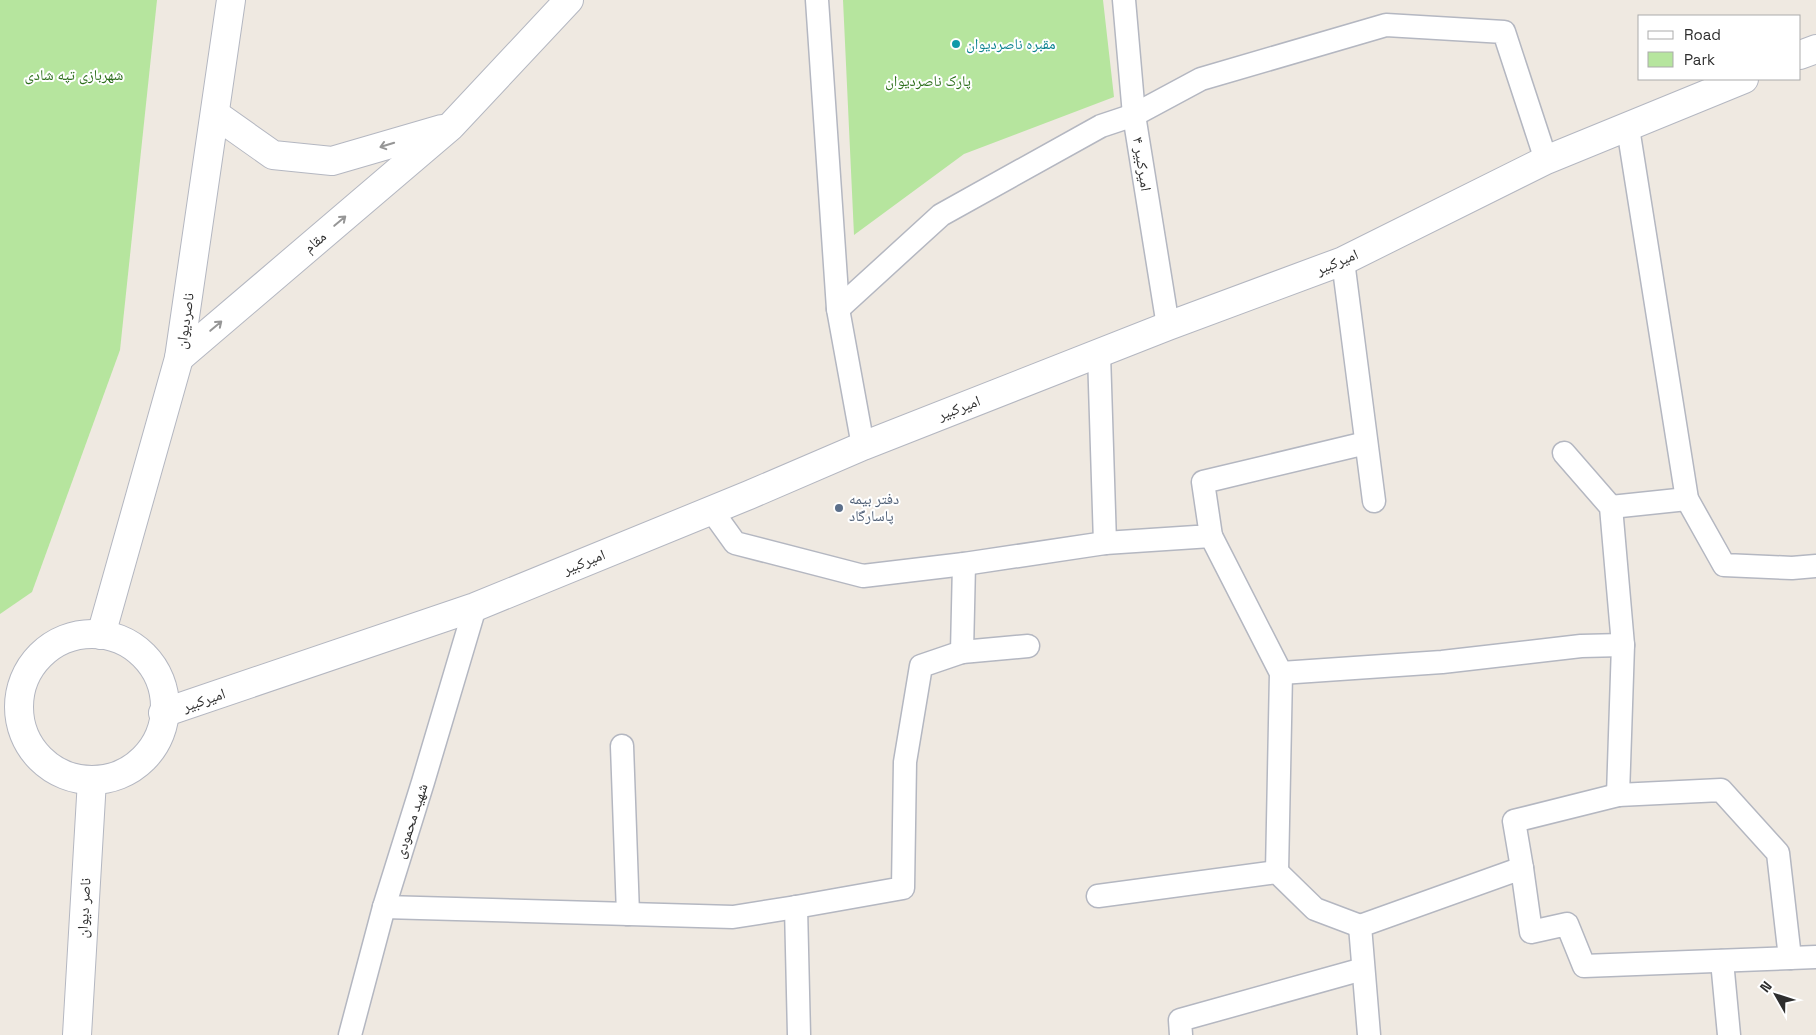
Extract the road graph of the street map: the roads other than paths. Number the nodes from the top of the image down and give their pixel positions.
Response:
1 (231, 0) edge
2 (569, 0) edge
3 (817, 0) edge
4 (1124, 0) edge
5 (1816, 49) edge
6 (1801, 55) edge
7 (1742, 80) edge
8 (215, 114) junction
9 (1134, 115) junction
10 (451, 126) junction
11 (1628, 128) junction
12 (1546, 160) junction
13 (1343, 261) junction
14 (838, 309) junction
15 (1168, 326) junction
16 (1099, 354) junction
17 (179, 358) junction
18 (1366, 444) junction
19 (863, 446) junction
20 (1564, 452) dead end
21 (1687, 499) junction
22 (1374, 501) dead end
23 (1611, 507) junction
24 (712, 511) junction
25 (1211, 536) junction
26 (1106, 543) junction
27 (964, 564) junction
28 (1816, 566) edge
29 (475, 607) junction
30 (101, 635) junction
31 (1623, 645) junction
32 (1028, 646) dead end
33 (962, 652) junction
34 (1281, 673) junction
35 (164, 713) junction
36 (9, 725) edge
37 (622, 746) dead end
38 (92, 780) junction
39 (1618, 795) junction
40 (1522, 868) junction
41 (1277, 872) junction
42 (1098, 896) dead end
43 (384, 907) junction
44 (796, 908) junction
45 (628, 914) junction
46 (1360, 926) junction
47 (1816, 956) edge
48 (1790, 958) junction
49 (1722, 961) junction
50 (1363, 969) junction
51 (77, 1035) edge
52 (350, 1035) edge
53 (799, 1035) edge
54 (1182, 1035) edge
55 (1369, 1035) edge
56 (1729, 1035) edge

1 - 8 street, ناصردیوان
2 - 10 street, مقام
3 - 14 street
4 - 9 street, امیرکبیر ۴
5 - 6 street
7 - 11 street, امیرکبیر
10 -> 8 street
8 - 17 street, ناصردیوان
9 - 12 street
9 - 14 street
9 - 15 street, امیرکبیر ۴
17 -> 10 street, مقام
11 - 12 street, امیرکبیر
11 - 21 street
12 - 13 street, امیرکبیر
13 - 15 street, امیرکبیر
13 - 18 street
14 - 19 street
15 - 16 street, امیرکبیر
16 - 19 street, امیرکبیر
16 - 26 street
17 - 30 street, ناصردیوان
18 - 22 street
18 - 25 street
19 - 24 street, امیرکبیر
20 - 23 street
21 - 23 street
21 - 28 street
23 - 31 street
24 - 27 street
24 - 29 street, امیرکبیر
25 - 26 street
25 - 34 street
26 - 27 street
27 - 33 street
29 - 35 street, امیرکبیر
29 - 43 street, شهید محمودی
30 - 35 street
30 - 36 street
31 - 34 street
31 - 39 street
32 - 33 street
33 - 44 street
34 - 41 street
35 - 38 street
36 - 38 street
37 - 45 street
38 - 51 street, ناصر دیوان
39 - 40 street
39 - 48 street
40 - 46 street
40 - 49 street
41 - 42 street
41 - 46 street
43 - 45 street
43 - 52 street, شهید محمودی
44 - 45 street
44 - 53 street
46 - 50 street
47 - 48 street
48 - 49 street
49 - 56 street
50 - 54 street
50 - 55 street

